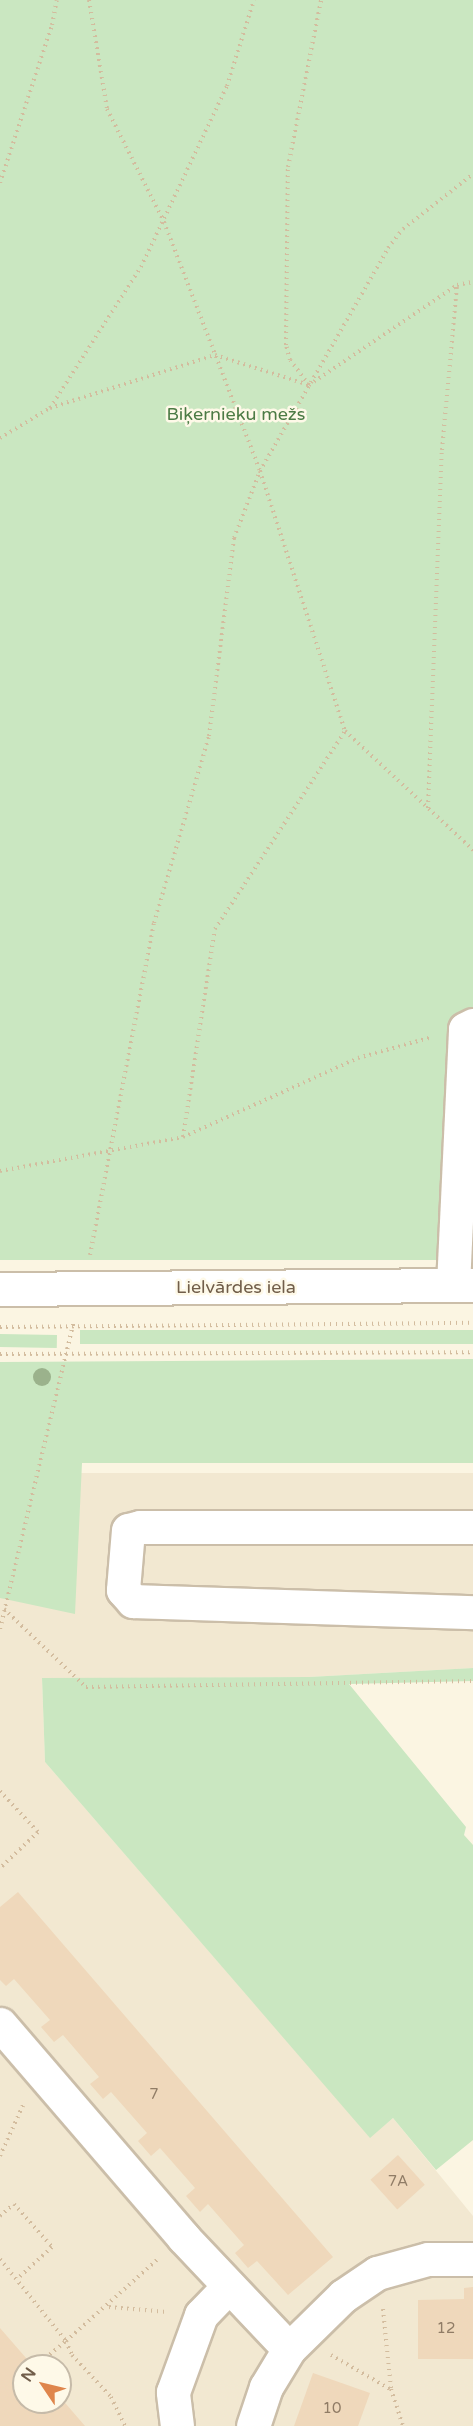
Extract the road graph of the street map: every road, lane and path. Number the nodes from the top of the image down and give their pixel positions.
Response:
1 (57, 0) edge
2 (89, 0) edge
3 (254, 0) edge
4 (321, 0) edge
5 (473, 174) edge
6 (0, 183) edge
7 (164, 222) junction
8 (473, 282) edge
9 (457, 285) junction
10 (215, 355) junction
11 (309, 385) junction
12 (50, 408) junction
13 (0, 438) edge
14 (260, 471) junction
15 (345, 731) junction
16 (428, 809) junction
17 (473, 850) edge
18 (469, 1027) edge
19 (183, 1137) junction
20 (110, 1152) junction
21 (0, 1171) edge
22 (463, 1285) edge
23 (83, 1288) junction
24 (0, 1289) edge
25 (473, 1323) edge
26 (0, 1328) edge
27 (72, 1329) junction
28 (473, 1352) edge
29 (66, 1353) junction
30 (0, 1354) edge
31 (473, 1527) edge
32 (3, 1608) junction
33 (473, 1612) edge
34 (0, 1629) edge
35 (473, 1681) edge
36 (0, 1791) edge
37 (0, 1868) edge
38 (0, 2024) edge
39 (40, 2067) junction
40 (0, 2156) edge
41 (0, 2216) edge
42 (183, 2237) junction
43 (0, 2259) edge
44 (473, 2259) edge
45 (378, 2273) junction
46 (17, 2279) junction
47 (229, 2286) junction
48 (108, 2307) junction
49 (201, 2315) junction
50 (66, 2342) junction
51 (289, 2349) junction
52 (325, 2352) dead end
53 (51, 2354) edge
54 (391, 2389) junction
55 (125, 2426) edge
56 (177, 2426) edge
57 (253, 2426) edge
58 (403, 2426) edge

1 - 6 path
2 - 7 path
3 - 7 path
4 - 11 path
5 - 11 path
7 - 10 path
7 - 12 path
8 - 9 path
9 - 11 path
9 - 16 path
10 - 11 path
10 - 12 path
10 - 14 path
11 - 14 path
12 - 13 path
14 - 15 path
14 - 20 path
15 - 16 path
15 - 19 path
16 - 17 path
18 - 19 path
18 - 22 street
19 - 20 path
20 - 21 path
20 - 23 path
22 - 23 street, Lielvārdes iela
23 - 24 street, Lielvārdes iela
23 - 27 path
25 - 27 path
26 - 27 path
27 - 29 path
28 - 29 path
29 - 30 path
29 - 32 path
31 - 33 street
32 - 34 path
32 - 35 path
36 - 37 path
38 - 39 street
39 - 40 path
39 - 42 street
41 - 46 path
42 - 47 street
42 - 48 path
43 - 46 path
44 - 45 street
45 - 51 street
45 - 54 path
46 - 50 path
47 - 49 street
47 - 51 street
48 - 49 path
48 - 50 path
49 - 56 street
50 - 53 path
50 - 55 path
51 - 57 street
52 - 54 path
54 - 58 path

